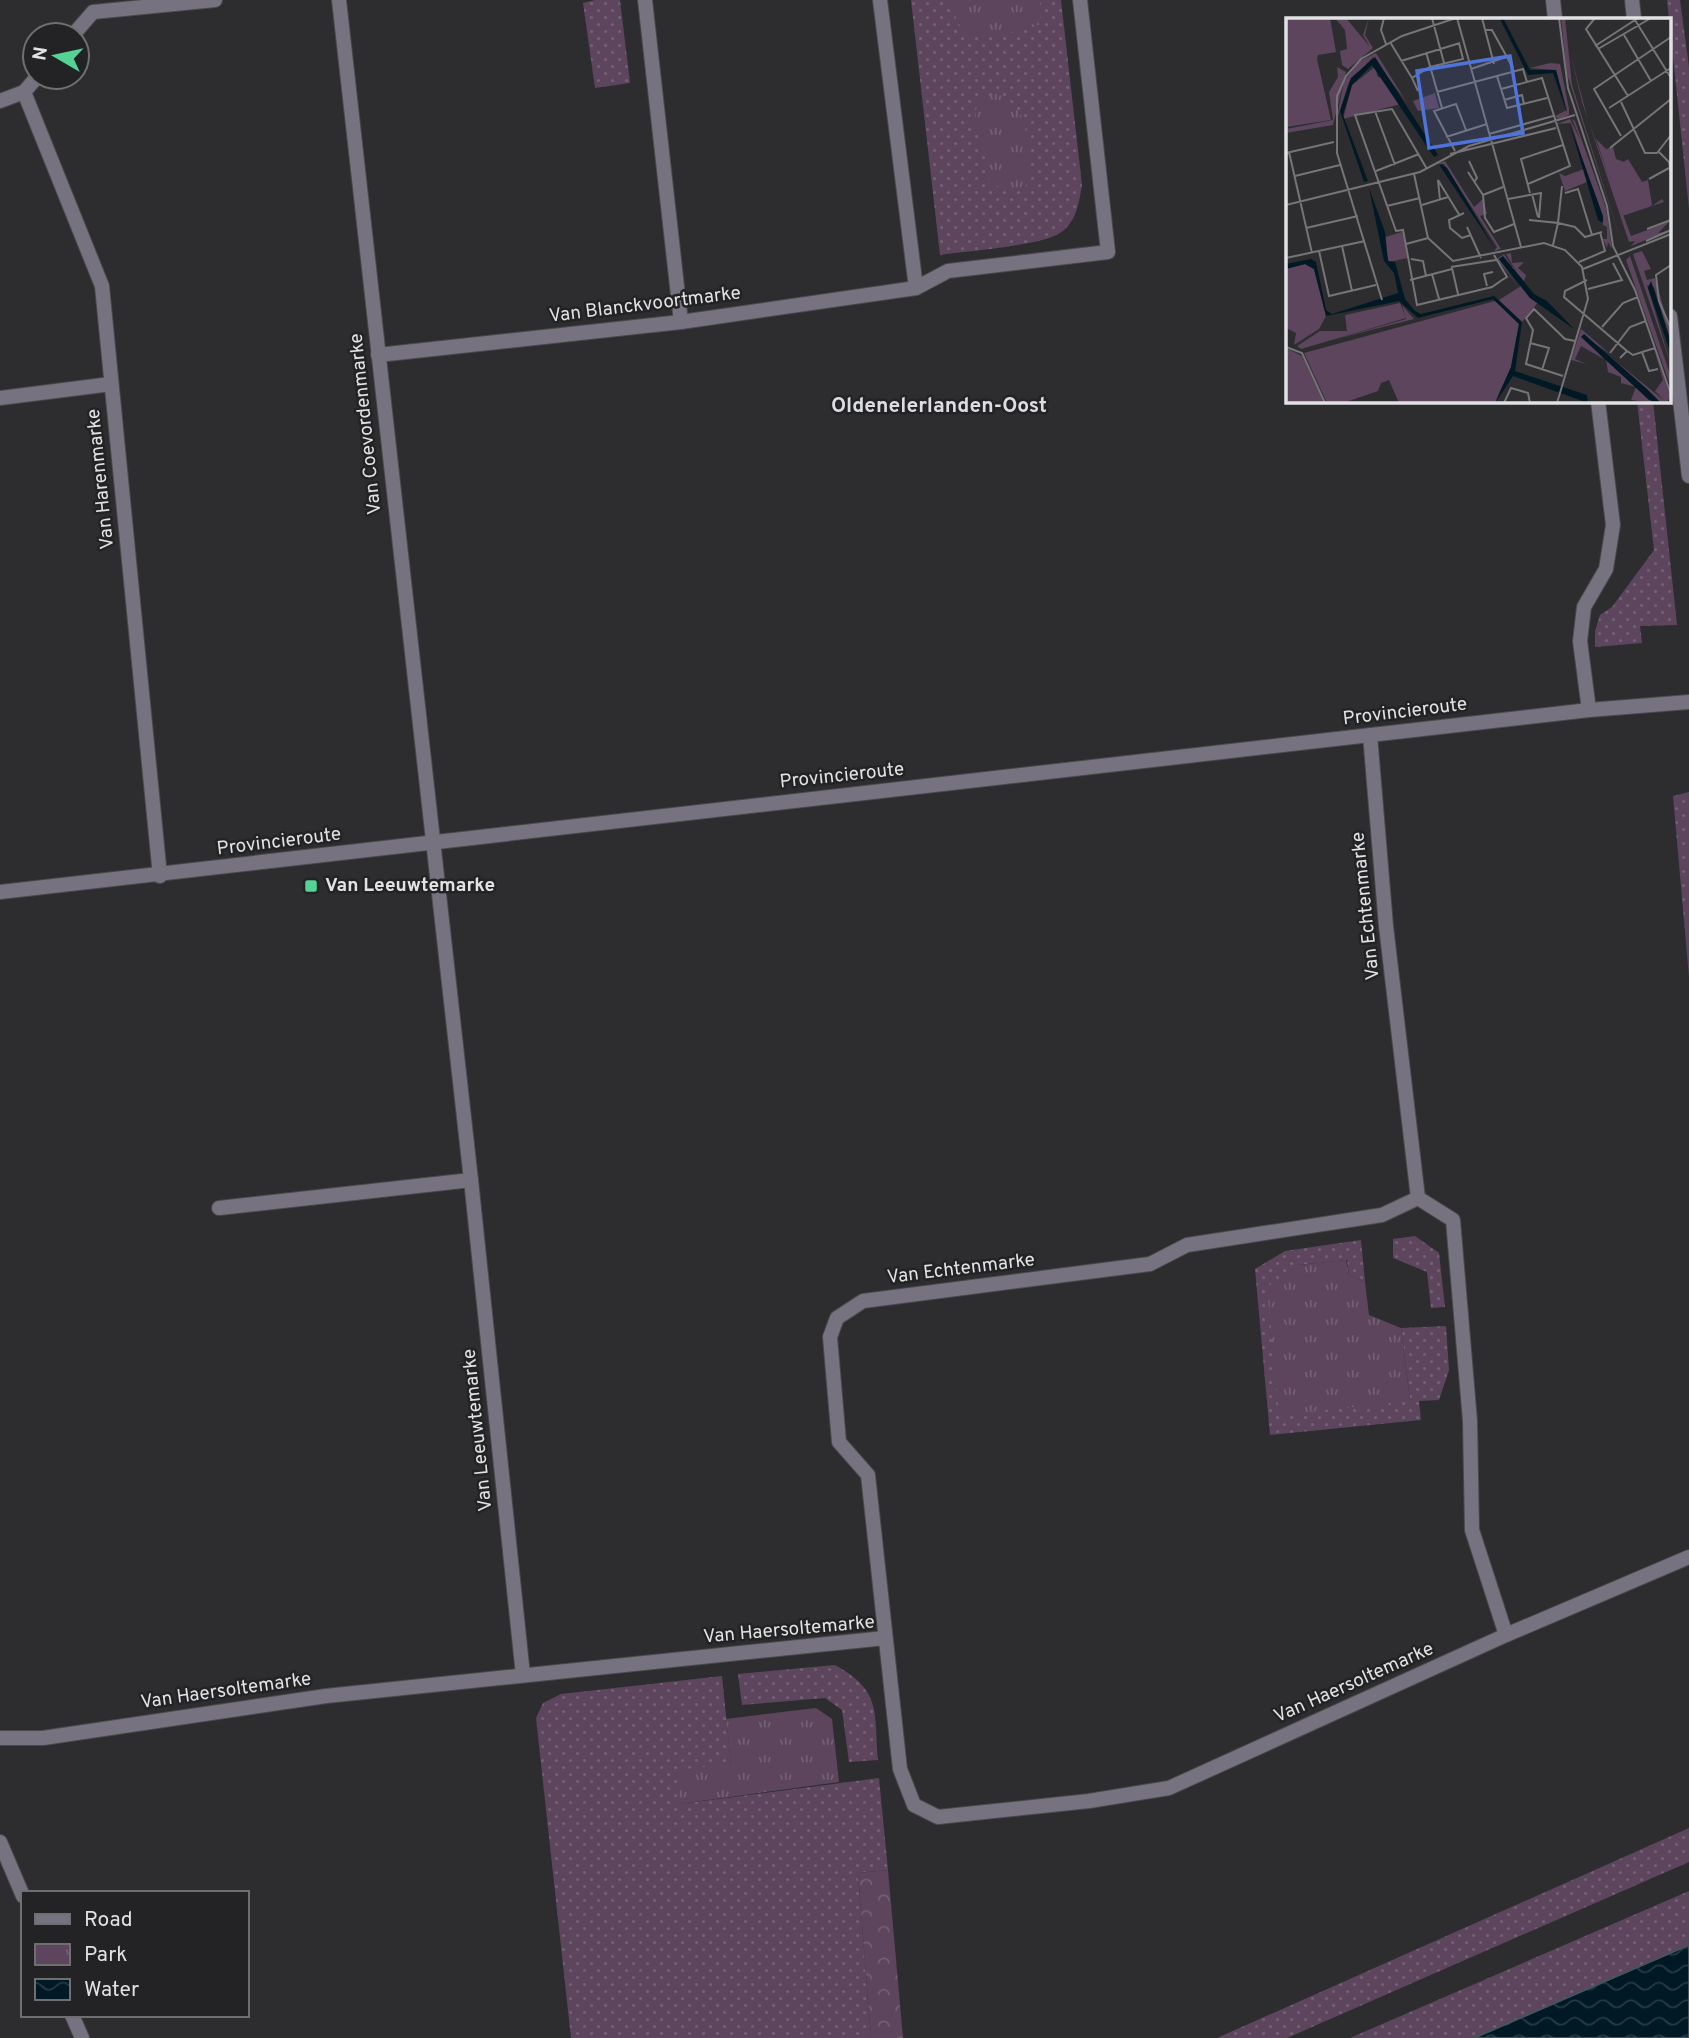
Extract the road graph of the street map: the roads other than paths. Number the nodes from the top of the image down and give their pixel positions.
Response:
1 (215, 0) edge
2 (339, 0) edge
3 (645, 0) edge
4 (880, 0) edge
5 (1080, 0) edge
6 (1553, 0) edge
7 (1632, 0) edge
8 (1555, 18) edge
9 (1634, 18) edge
10 (85, 21) edge
11 (24, 92) joint
12 (0, 101) edge
13 (916, 288) junction
14 (681, 322) junction
15 (1672, 333) edge
16 (378, 355) junction
17 (110, 384) junction
18 (0, 398) edge
19 (1598, 402) edge
20 (1689, 476) edge
21 (1689, 702) edge
22 (1589, 710) junction
23 (1370, 735) junction
24 (433, 843) junction
25 (160, 876) junction
26 (0, 892) edge
27 (471, 1180) junction
28 (1418, 1198) junction
29 (219, 1208) dead end
30 (1689, 1558) edge
31 (1506, 1635) junction
32 (885, 1638) junction
33 (523, 1675) junction
34 (0, 1738) edge
35 (0, 1842) edge
36 (21, 1891) edge
37 (73, 2017) edge
38 (82, 2038) edge

1 - 10 street
2 - 16 street, Van Coevordenmarke
3 - 14 street
4 - 13 street
5 - 13 street, Van Blanckvoortmarke
6 - 8 street
7 - 9 street
11 - 12 street
11 - 17 street, Van Harenmarke
13 - 14 street, Van Blanckvoortmarke
14 - 16 street, Van Blanckvoortmarke
15 - 20 street
16 - 24 street, Van Coevordenmarke
17 - 18 street
17 - 25 street, Van Harenmarke
19 - 22 street
21 - 22 street, Provincieroute
22 - 23 street, Provincieroute
23 - 24 street, Provincieroute
23 - 28 street, Van Echtenmarke
24 - 25 street, Provincieroute
24 - 27 street, Van Leeuwtemarke
25 - 26 street, Provincieroute
27 - 29 street
27 - 33 street, Van Leeuwtemarke
28 - 31 street
28 - 32 street, Van Echtenmarke
30 - 31 street, Van Haersoltemarke
31 - 32 street, Van Haersoltemarke
32 - 33 street, Van Haersoltemarke
33 - 34 street, Van Haersoltemarke
35 - 36 street
37 - 38 street

